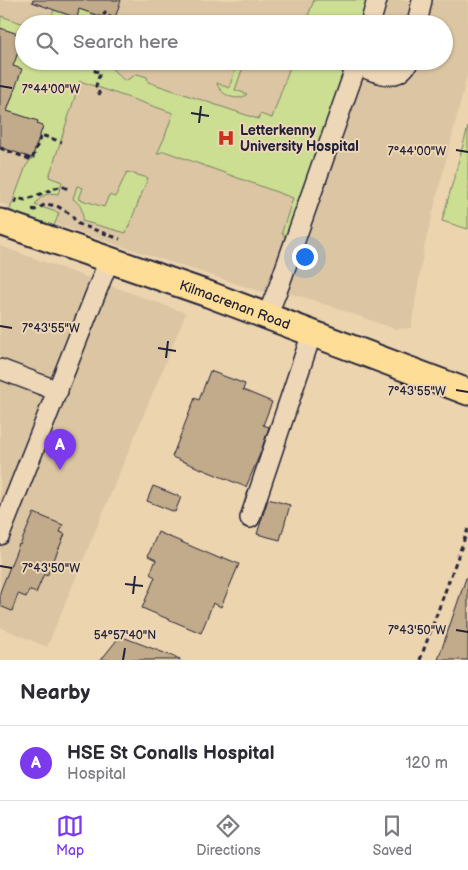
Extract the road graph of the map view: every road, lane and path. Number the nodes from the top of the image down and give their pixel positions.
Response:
1 (377, 0) edge
2 (422, 0) edge
3 (373, 15) edge
4 (419, 15) edge
5 (96, 70) edge
6 (355, 70) edge
7 (374, 70) edge
8 (402, 70) edge
9 (100, 95) dead end
10 (62, 142) dead end
11 (0, 148) edge
12 (68, 189) dead end
13 (22, 206) dead end
14 (28, 208) dead end
15 (9, 209) edge
16 (81, 225) dead end
17 (109, 260) junction
18 (267, 316) junction
19 (312, 332) junction
20 (0, 369) edge
21 (58, 391) junction
22 (468, 392) edge
23 (250, 518) dead end
24 (468, 530) edge
25 (0, 535) edge
26 (420, 660) edge

1 - 3 lane
2 - 4 lane
5 - 9 path
6 - 18 lane
7 - 8 lane
10 - 11 path
12 - 15 path
13 - 15 path
14 - 16 path
15 - 17 main road, Kilmacrenan Road
17 - 18 main road, Kilmacrenan Road
17 - 21 lane
18 - 19 main road, Kilmacrenan Road
19 - 22 main road, Kilmacrenan Road
19 - 23 lane
20 - 21 lane
21 - 25 lane
24 - 26 path

